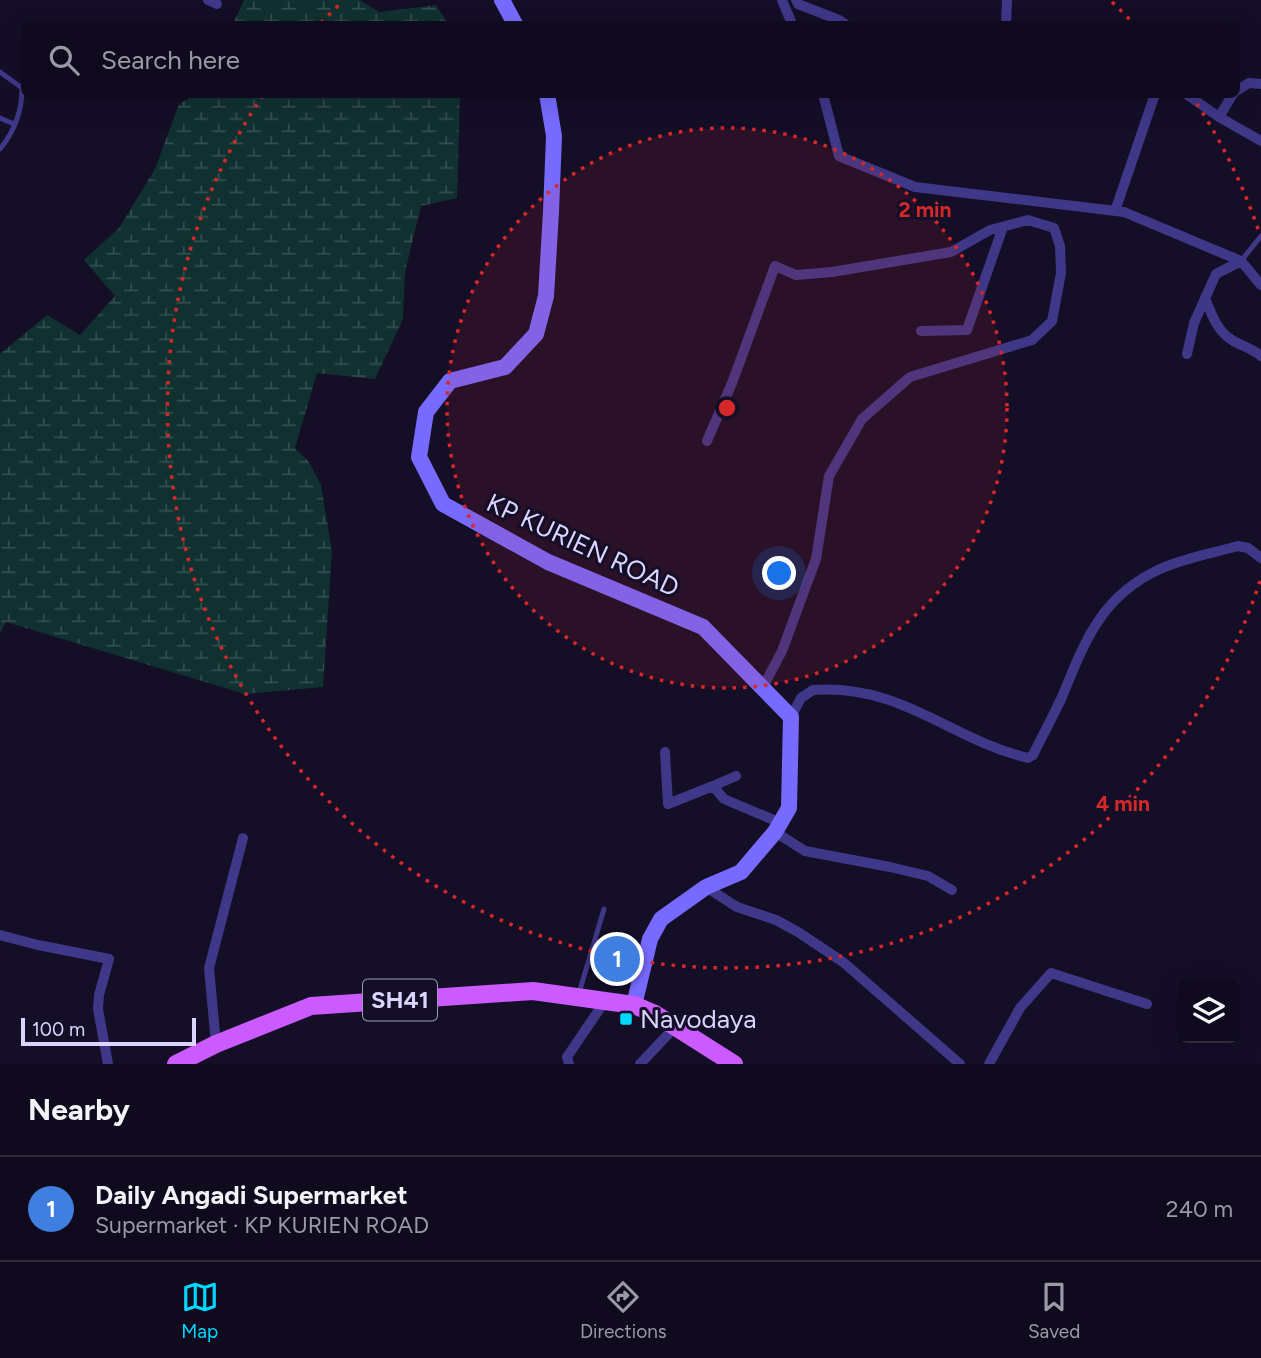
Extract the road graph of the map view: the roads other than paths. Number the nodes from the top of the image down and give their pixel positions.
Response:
1 (502, 0) edge
2 (782, 0) edge
3 (796, 0) edge
4 (1007, 0) edge
5 (513, 21) edge
6 (791, 21) edge
7 (838, 21) edge
8 (1006, 21) edge
9 (0, 72) edge
10 (1261, 84) edge
11 (21, 87) edge
12 (1240, 89) edge
13 (22, 98) edge
14 (548, 98) edge
15 (824, 98) edge
16 (1154, 98) edge
17 (1192, 98) edge
18 (1232, 98) edge
19 (1219, 117) junction
20 (0, 118) edge
21 (14, 124) junction
22 (1261, 141) edge
23 (0, 149) edge
24 (1115, 211) junction
25 (1003, 226) junction
26 (1261, 236) edge
27 (1241, 261) junction
28 (1261, 285) edge
29 (1205, 298) junction
30 (920, 331) dead end
31 (1187, 354) dead end
32 (1261, 356) edge
33 (708, 441) dead end
34 (1261, 558) edge
35 (763, 687) junction
36 (792, 717) junction
37 (665, 752) dead end
38 (736, 776) dead end
39 (713, 786) junction
40 (778, 828) junction
41 (243, 838) dead end
42 (706, 887) junction
43 (952, 890) dead end
44 (604, 909) dead end
45 (0, 935) edge
46 (578, 998) junction
47 (605, 1001) junction
48 (1147, 1004) dead end
49 (634, 1005) junction
50 (675, 1027) junction
51 (216, 1044) junction
52 (108, 1064) edge
53 (176, 1064) edge
54 (569, 1064) edge
55 (639, 1064) edge
56 (734, 1064) edge
57 (960, 1064) edge
58 (989, 1064) edge

1 - 5 street
2 - 6 street
3 - 7 street
4 - 8 street
9 - 11 lane
10 - 12 street
13 - 21 lane
14 - 35 street, KP KURIEN ROAD
15 - 24 street
16 - 24 street
17 - 19 street
18 - 19 street
19 - 22 street
20 - 21 lane
21 - 23 lane
24 - 27 street
25 - 30 street
25 - 33 street
25 - 35 street
26 - 27 lane
27 - 28 street
27 - 29 street
29 - 31 street
29 - 32 street
34 - 36 street
35 - 36 street, KP KURIEN ROAD
36 - 40 street
37 - 39 street
38 - 39 street
39 - 40 street
40 - 42 street
40 - 43 street
41 - 51 street
42 - 49 street
42 - 57 street
44 - 46 lane
45 - 52 street
46 - 47 main road, SH41
46 - 51 main road, SH41
47 - 49 main road, SH41
47 - 54 street
48 - 58 street
49 - 50 main road, SH41
50 - 55 street
50 - 56 main road, SH41
51 - 53 main road, SH41

